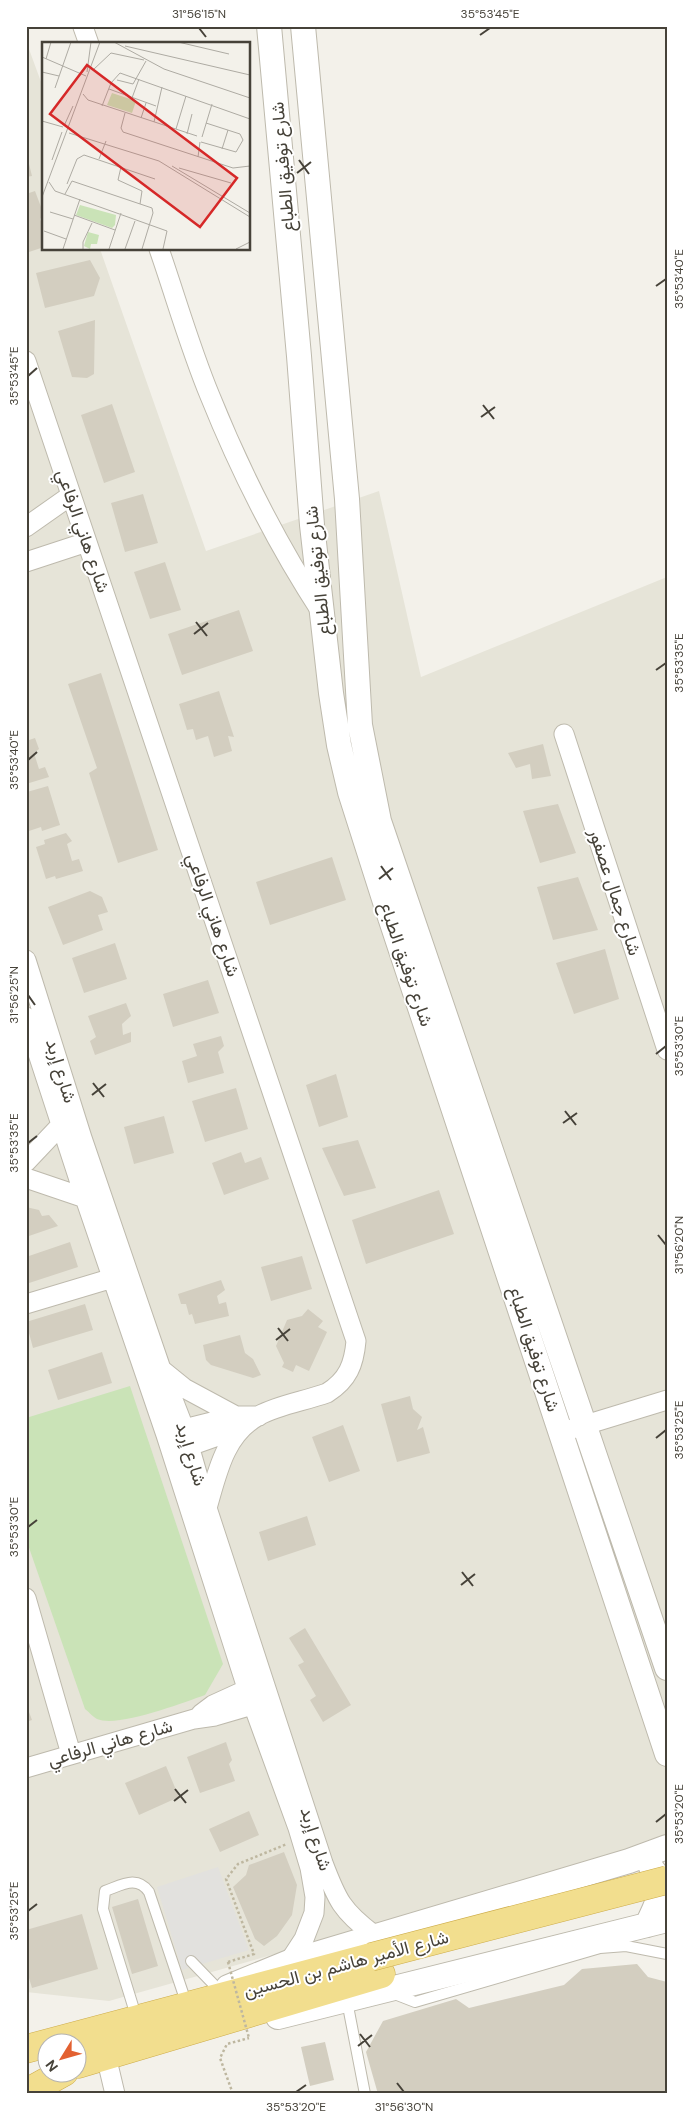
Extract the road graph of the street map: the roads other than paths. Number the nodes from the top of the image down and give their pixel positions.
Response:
1 (269, 26) edge
2 (303, 26) edge
3 (159, 250) edge
4 (26, 361) edge
5 (70, 496) junction
6 (347, 499) junction
7 (310, 501) junction
8 (26, 527) edge
9 (87, 542) junction
10 (26, 562) edge
11 (322, 614) junction
12 (564, 734) dead end
13 (26, 960) edge
14 (26, 1017) edge
15 (667, 1050) edge
16 (61, 1125) junction
17 (26, 1162) edge
18 (26, 1178) edge
19 (85, 1198) junction
20 (113, 1278) junction
21 (26, 1304) edge
22 (161, 1369) junction
23 (667, 1400) edge
24 (240, 1422) junction
25 (586, 1425) junction
26 (561, 1432) junction
27 (166, 1435) junction
28 (186, 1437) junction
29 (171, 1453) junction
30 (207, 1508) junction
31 (26, 1598) edge
32 (667, 1668) edge
33 (255, 1685) junction
34 (262, 1702) junction
35 (194, 1719) junction
36 (71, 1754) junction
37 (667, 1754) edge
38 (26, 1768) edge
39 (667, 1847) edge
40 (629, 1861) junction
41 (667, 1880) edge
42 (667, 1895) edge
43 (657, 1922) edge
44 (667, 1954) edge
45 (191, 1961) dead end
46 (289, 1962) junction
47 (378, 1964) junction
48 (203, 2000) junction
49 (347, 2001) junction
50 (137, 2018) junction
51 (250, 2026) junction
52 (83, 2032) edge
53 (38, 2045) edge
54 (26, 2049) edge
55 (88, 2063) edge
56 (88, 2069) edge
57 (38, 2076) edge
58 (26, 2080) edge
59 (48, 2082) edge
60 (26, 2094) edge
61 (115, 2094) edge
62 (365, 2094) edge

1 - 7 street, شارع توفيق الطباع
2 - 6 street, شارع توفيق الطباع
3 - 11 street
4 - 5 street, شارع هاني الرفاعي
5 - 8 street
5 - 9 street, شارع هاني الرفاعي
6 - 7 street
6 - 25 street, شارع توفيق الطباع
7 - 11 street, شارع توفيق الطباع
9 - 10 street
9 - 24 street, شارع هاني الرفاعي
11 - 26 street, شارع توفيق الطباع
12 - 15 street, شارع جمال عصفور
13 - 22 street, شارع إربد
14 - 16 street, شارع إربد
16 - 17 street
16 - 19 street, شارع إربد
18 - 19 street
19 - 20 street, شارع إربد
20 - 21 street
20 - 27 street, شارع إربد
22 - 24 street, شارع هاني الرفاعي
22 - 28 street, شارع إربد
23 - 25 street
24 - 28 street, شارع هاني الرفاعي
24 - 30 street
25 - 26 street
25 - 32 street, شارع توفيق الطباع
26 - 37 street, شارع توفيق الطباع
27 - 28 street, شارع هاني الرفاعي
27 - 29 street, شارع إربد
28 - 29 street, شارع هاني الرفاعي
28 - 30 street, شارع إربد
29 - 33 street, شارع إربد
30 - 33 street, شارع إربد
31 - 36 street
33 - 34 street, شارع إربد
33 - 35 street, شارع هاني الرفاعي
34 - 35 street, شارع هاني الرفاعي
34 - 46 street, شارع إربد
34 - 47 street, شارع إربد
35 - 36 street, شارع هاني الرفاعي
36 - 38 street, شارع هاني الرفاعي
39 - 40 street
40 - 43 street
40 - 47 street
41 - 47 highway, شارع الأمير هاشم بن الحسين, bridge
42 - 47 highway, شارع الأمير هاشم بن الحسين
43 - 47 street
44 - 47 lane
45 - 48 lane
46 - 47 street
46 - 48 street
47 - 48 highway, شارع الأمير هاشم بن الحسين
47 - 49 street
47 - 51 highway, شارع الأمير هاشم بن الحسين
48 - 50 highway, شارع الأمير هاشم بن الحسين
48 - 50 lane
49 - 51 street
49 - 62 lane
50 - 52 highway, شارع الأمير هاشم بن الحسين
51 - 55 highway, شارع الأمير هاشم بن الحسين
53 - 54 highway, شارع الأمير هاشم بن الحسين
56 - 61 street
57 - 58 highway
59 - 60 highway, شارع الأمير هاشم بن الحسين

